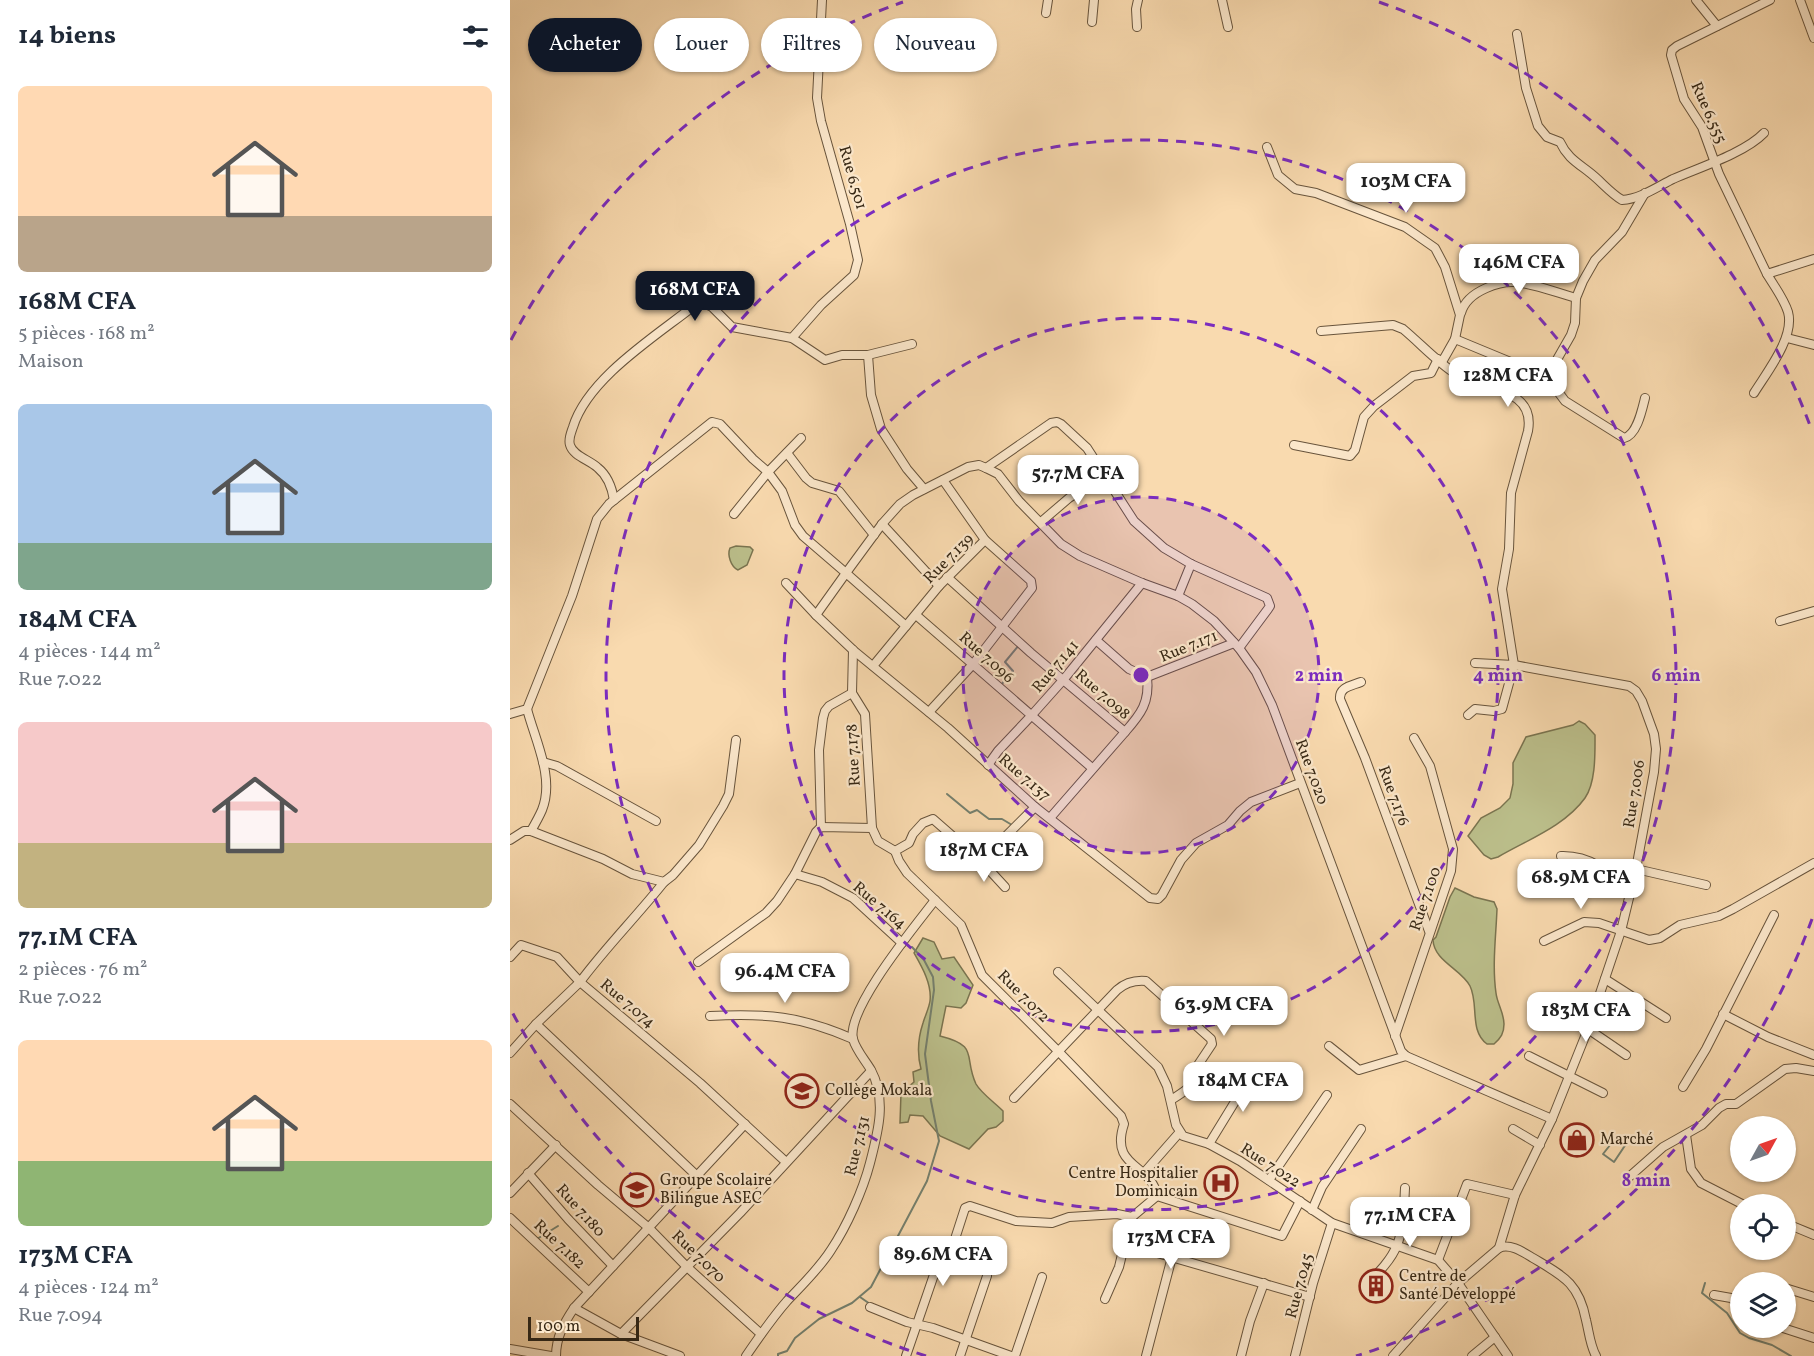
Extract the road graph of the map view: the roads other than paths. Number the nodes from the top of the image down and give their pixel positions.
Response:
1 (822, 0) edge
2 (1048, 0) edge
3 (1094, 0) edge
4 (1138, 0) edge
5 (1222, 0) edge
6 (1696, 0) edge
7 (1770, 0) edge
8 (1800, 0) edge
9 (1046, 13) dead end
10 (1092, 22) dead end
11 (1717, 26) junction
12 (1137, 27) dead end
13 (1228, 27) dead end
14 (1517, 34) dead end
15 (1814, 38) edge
16 (1764, 133) dead end
17 (1267, 147) dead end
18 (1714, 162) junction
19 (1645, 193) junction
20 (1814, 259) edge
21 (1767, 274) junction
22 (1576, 298) junction
23 (1460, 315) junction
24 (1321, 331) dead end
25 (792, 338) junction
26 (1787, 338) junction
27 (1455, 339) junction
28 (912, 344) dead end
29 (1814, 345) edge
30 (868, 356) junction
31 (1440, 361) junction
32 (1547, 377) junction
33 (1754, 393) dead end
34 (1645, 398) dead end
35 (801, 438) dead end
36 (1294, 445) dead end
37 (787, 453) junction
38 (986, 468) junction
39 (768, 472) junction
40 (1103, 475) junction
41 (943, 480) junction
42 (924, 489) junction
43 (614, 500) junction
44 (734, 514) dead end
45 (1041, 522) junction
46 (882, 524) junction
47 (874, 535) junction
48 (985, 540) junction
49 (1191, 564) junction
50 (846, 573) junction
51 (947, 578) junction
52 (786, 583) dead end
53 (1142, 583) junction
54 (939, 586) junction
55 (1178, 596) junction
56 (1814, 611) edge
57 (816, 615) junction
58 (916, 615) junction
59 (1780, 621) dead end
60 (906, 626) junction
61 (1003, 627) junction
62 (1096, 640) junction
63 (1236, 645) junction
64 (853, 650) junction
65 (974, 663) junction
66 (1475, 663) dead end
67 (1514, 665) junction
68 (873, 666) junction
69 (1147, 677) junction
70 (1064, 679) junction
71 (1361, 682) dead end
72 (852, 693) junction
73 (527, 710) junction
74 (929, 712) junction
75 (510, 714) edge
76 (1468, 715) dead end
77 (1031, 717) junction
78 (1125, 732) junction
79 (1414, 738) dead end
80 (736, 740) dead end
81 (543, 762) junction
82 (988, 765) junction
83 (1092, 768) junction
84 (1300, 783) junction
85 (1035, 807) junction
86 (1050, 818) junction
87 (656, 821) dead end
88 (821, 827) junction
89 (872, 828) junction
90 (531, 831) junction
91 (510, 840) edge
92 (895, 851) junction
93 (1561, 856) dead end
94 (981, 861) junction
95 (1814, 863) edge
96 (1636, 869) junction
97 (795, 874) junction
98 (664, 882) junction
99 (1706, 885) dead end
100 (1005, 887) dead end
101 (1629, 895) junction
102 (935, 900) junction
103 (1774, 915) dead end
104 (1429, 931) junction
105 (1621, 931) junction
106 (1544, 941) dead end
107 (902, 943) junction
108 (510, 957) edge
109 (698, 962) dead end
110 (1058, 972) dead end
111 (1605, 979) junction
112 (580, 982) junction
113 (1099, 1010) junction
114 (1723, 1014) junction
115 (1554, 1015) dead end
116 (710, 1016) dead end
117 (1666, 1018) dead end
118 (536, 1024) junction
119 (1588, 1029) junction
120 (1395, 1036) junction
121 (853, 1039) junction
122 (1329, 1046) dead end
123 (1058, 1050) junction
124 (510, 1053) edge
125 (1626, 1055) dead end
126 (1814, 1055) edge
127 (1406, 1056) junction
128 (1530, 1056) dead end
129 (871, 1071) junction
130 (1814, 1071) edge
131 (1239, 1076) dead end
132 (1570, 1076) junction
133 (1683, 1087) dead end
134 (1603, 1093) dead end
135 (1327, 1095) dead end
136 (1014, 1098) dead end
137 (1171, 1100) junction
138 (510, 1104) edge
139 (1552, 1119) junction
140 (745, 1124) junction
141 (1361, 1129) dead end
142 (1513, 1129) dead end
143 (1179, 1133) junction
144 (1686, 1135) junction
145 (1209, 1144) junction
146 (1540, 1144) junction
147 (556, 1145) junction
148 (786, 1162) junction
149 (528, 1173) junction
150 (1143, 1174) junction
151 (697, 1176) junction
152 (1629, 1177) dead end
153 (1269, 1180) junction
154 (1405, 1188) dead end
155 (510, 1193) edge
156 (1515, 1195) junction
157 (1157, 1196) junction
158 (1730, 1198) edge
159 (1300, 1201) junction
160 (1312, 1209) junction
161 (1132, 1217) junction
162 (510, 1218) edge
163 (1332, 1223) junction
164 (649, 1228) junction
165 (1796, 1228) edge
166 (1814, 1235) edge
167 (1125, 1242) junction
168 (1397, 1246) junction
169 (1499, 1248) junction
170 (1172, 1257) junction
171 (1438, 1260) junction
172 (613, 1266) junction
173 (687, 1267) junction
174 (987, 1276) dead end
175 (1042, 1277) dead end
176 (1458, 1282) junction
177 (1264, 1283) junction
178 (1365, 1286) dead end
179 (1796, 1291) edge
180 (589, 1292) junction
181 (1714, 1295) dead end
182 (1310, 1297) junction
183 (1814, 1297) edge
184 (1730, 1298) edge
185 (1105, 1299) dead end
186 (870, 1307) dead end
187 (574, 1308) junction
188 (917, 1324) junction
189 (1796, 1332) edge
190 (621, 1334) junction
191 (761, 1334) junction
192 (1494, 1337) junction
193 (1814, 1338) edge
194 (966, 1339) junction
195 (510, 1349) edge
196 (551, 1356) edge
197 (556, 1356) edge
198 (680, 1356) edge
199 (746, 1356) edge
200 (906, 1356) edge
201 (960, 1356) edge
202 (1013, 1356) edge
203 (1146, 1356) edge
204 (1241, 1356) edge
205 (1295, 1356) edge
206 (1393, 1356) edge
207 (1472, 1356) edge
208 (1508, 1356) edge
209 (1596, 1356) edge

1 - 25 street, Rue 6.501
2 - 9 street
3 - 10 street
4 - 12 street
5 - 13 street
6 - 11 street
7 - 11 street, Rue 6.555
8 - 15 street
11 - 18 street, Rue 6.555
14 - 19 street
16 - 18 street
17 - 23 street
18 - 19 street
18 - 21 street, Rue 6.555
19 - 22 street
20 - 21 street
21 - 26 street, Rue 6.555
22 - 23 street
22 - 32 street
23 - 27 street
24 - 31 street
25 - 30 street
25 - 43 street
26 - 29 street
26 - 33 street
27 - 31 street
27 - 32 street
28 - 30 street
30 - 42 street
31 - 36 street
31 - 67 street
32 - 34 street
35 - 37 street
37 - 39 street
37 - 47 street
38 - 40 street
38 - 41 street
38 - 45 street, Rue 7.020
39 - 43 street
39 - 44 street
39 - 50 street
40 - 45 street
40 - 49 street
41 - 42 street
41 - 48 street
42 - 46 street
43 - 73 street
45 - 53 street, Rue 7.020
46 - 47 street
46 - 54 street
47 - 50 street
48 - 51 street, Rue 7.139
48 - 61 street, Rue 7.139
49 - 55 street
49 - 63 street
50 - 57 street
50 - 60 street
51 - 54 street, Rue 7.139
51 - 61 street, Rue 7.098
52 - 57 street, Rue 7.137
53 - 55 street, Rue 7.020
53 - 62 street, Rue 7.141
54 - 58 street, Rue 7.139
55 - 63 street, Rue 7.020
56 - 59 street
57 - 64 street, Rue 7.137
58 - 60 street, Rue 7.139
58 - 65 street, Rue 7.096
60 - 68 street, Rue 7.139
61 - 65 street, Rue 7.139
61 - 70 street, Rue 7.098
62 - 69 street, Rue 7.171
62 - 70 street, Rue 7.141
63 - 69 street, Rue 7.171
63 - 84 street, Rue 7.020
64 - 68 street, Rue 7.137
64 - 72 street, Rue 7.178
65 - 74 street, Rue 7.139
65 - 77 street, Rue 7.096
66 - 67 street, Rue 7.006
67 - 76 street
67 - 96 street, Rue 7.006
68 - 74 street, Rue 7.137
69 - 78 street
70 - 77 street, Rue 7.141
70 - 78 street, Rue 7.098
71 - 104 street, Rue 7.176
72 - 88 street
72 - 89 street, Rue 7.178
73 - 75 street
73 - 81 street
74 - 82 street, Rue 7.137
77 - 82 street, Rue 7.141
77 - 83 street, Rue 7.096
78 - 83 street, Rue 7.098
79 - 104 street, Rue 7.100
80 - 98 street
81 - 87 street
81 - 90 street
82 - 85 street, Rue 7.137
83 - 86 street, Rue 7.098
84 - 86 street, Rue 7.137
84 - 120 street, Rue 7.020
85 - 86 street, Rue 7.137
85 - 94 street
88 - 89 street
88 - 97 street
89 - 92 street
90 - 91 street
90 - 98 street
92 - 94 street
92 - 102 street, Rue 7.072
93 - 101 street
94 - 100 street
95 - 105 street
96 - 99 street
96 - 101 street, Rue 7.006
97 - 107 street, Rue 7.164
97 - 109 street
98 - 112 street
101 - 105 street, Rue 7.006
102 - 107 street
102 - 123 street, Rue 7.072
103 - 114 street
104 - 120 street, Rue 7.100
105 - 106 street
105 - 111 street, Rue 7.006
107 - 121 street
108 - 112 street
110 - 113 street
111 - 117 street
111 - 119 street, Rue 7.006
112 - 118 street, Rue 7.074
112 - 140 street, Rue 7.074
113 - 123 street
113 - 137 street
113 - 137 street
114 - 126 street
114 - 133 street
115 - 119 street
116 - 121 street
118 - 124 street, Rue 7.074
118 - 151 street
119 - 125 street
119 - 132 street, Rue 7.006
120 - 127 street, Rue 7.020
121 - 129 street, Rue 7.131
122 - 127 street
123 - 136 street
123 - 150 street, Rue 7.072
127 - 139 street
128 - 132 street
129 - 148 street
129 - 191 street, Rue 7.131
130 - 144 street
131 - 145 street
132 - 134 street
132 - 139 street, Rue 7.006
135 - 153 street
137 - 143 street
138 - 147 street, Rue 7.070
139 - 146 street, Rue 7.006
140 - 148 street, Rue 7.074
140 - 151 street
141 - 160 street
142 - 146 street
143 - 145 street, Rue 7.022
143 - 150 street
144 - 152 street
144 - 158 street
145 - 153 street, Rue 7.022
146 - 156 street, Rue 7.006
147 - 149 street
147 - 164 street, Rue 7.070
148 - 173 street
149 - 155 street
149 - 172 street, Rue 7.180
150 - 157 street, Rue 7.072
151 - 164 street
153 - 159 street, Rue 7.022
154 - 168 street
156 - 169 street, Rue 7.006
156 - 171 street
157 - 159 street
157 - 161 street
159 - 160 street, Rue 7.022
160 - 163 street, Rue 7.022
161 - 167 street
161 - 188 street
162 - 180 street, Rue 7.182
163 - 168 street, Rue 7.022
163 - 182 street, Rue 7.045
164 - 172 street
164 - 173 street, Rue 7.070
165 - 166 street
167 - 170 street
167 - 185 street
168 - 171 street, Rue 7.022
168 - 178 street
169 - 176 street
169 - 209 street
170 - 177 street
170 - 203 street
171 - 176 street, Rue 7.022
172 - 180 street
173 - 190 street
173 - 191 street, Rue 7.070
174 - 194 street
175 - 202 street
176 - 192 street, Rue 7.022
176 - 206 street
177 - 182 street
177 - 204 street
179 - 183 street
180 - 187 street
181 - 184 street
182 - 205 street, Rue 7.045
186 - 188 street
187 - 190 street
187 - 197 street
188 - 194 street
188 - 200 street
189 - 193 street
190 - 198 street
191 - 199 street, Rue 7.131
192 - 207 street
192 - 208 street, Rue 7.022
194 - 201 street
194 - 202 street
195 - 196 street

